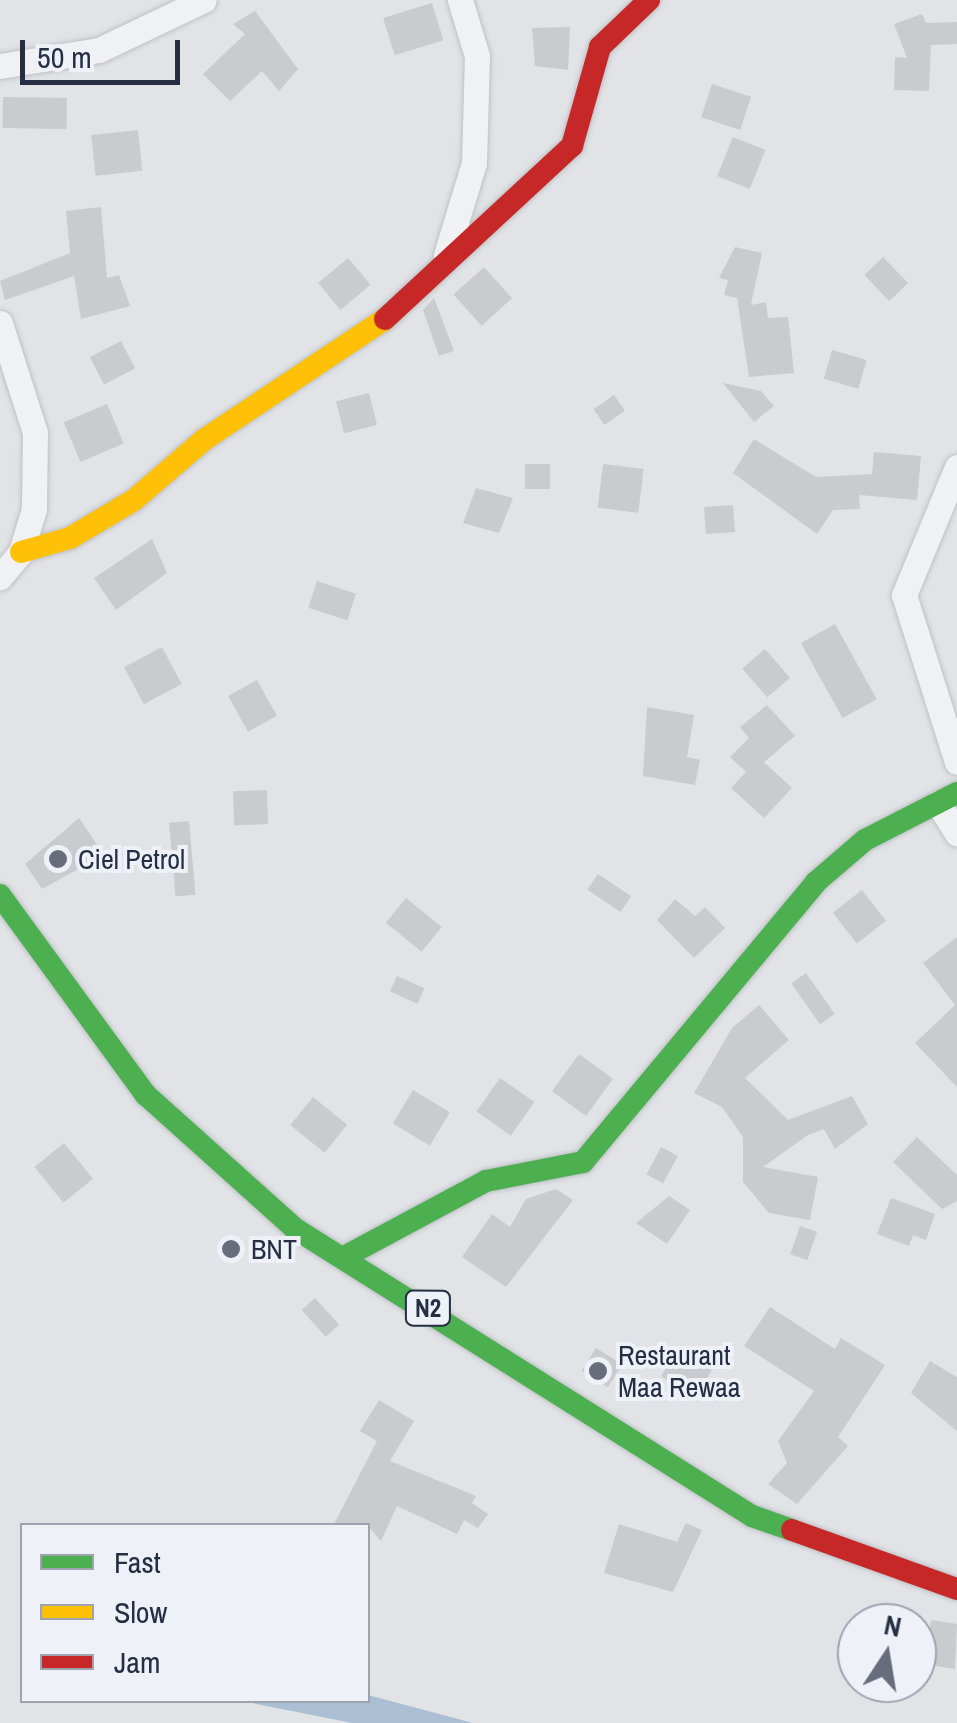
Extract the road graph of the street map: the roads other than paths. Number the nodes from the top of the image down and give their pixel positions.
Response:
1 (204, 0) edge
2 (460, 0) edge
3 (649, 0) edge
4 (0, 66) edge
5 (446, 255) junction
6 (0, 323) edge
7 (957, 467) edge
8 (20, 552) junction
9 (0, 576) edge
10 (957, 762) edge
11 (948, 798) edge
12 (957, 833) edge
13 (0, 896) edge
14 (346, 1256) junction
15 (957, 1588) edge

1 - 4 street
2 - 5 street
3 - 5 main road
5 - 8 main road
6 - 8 street
7 - 10 street
8 - 9 street
11 - 12 street
11 - 14 main road
13 - 14 main road, N2
14 - 15 main road, N2

